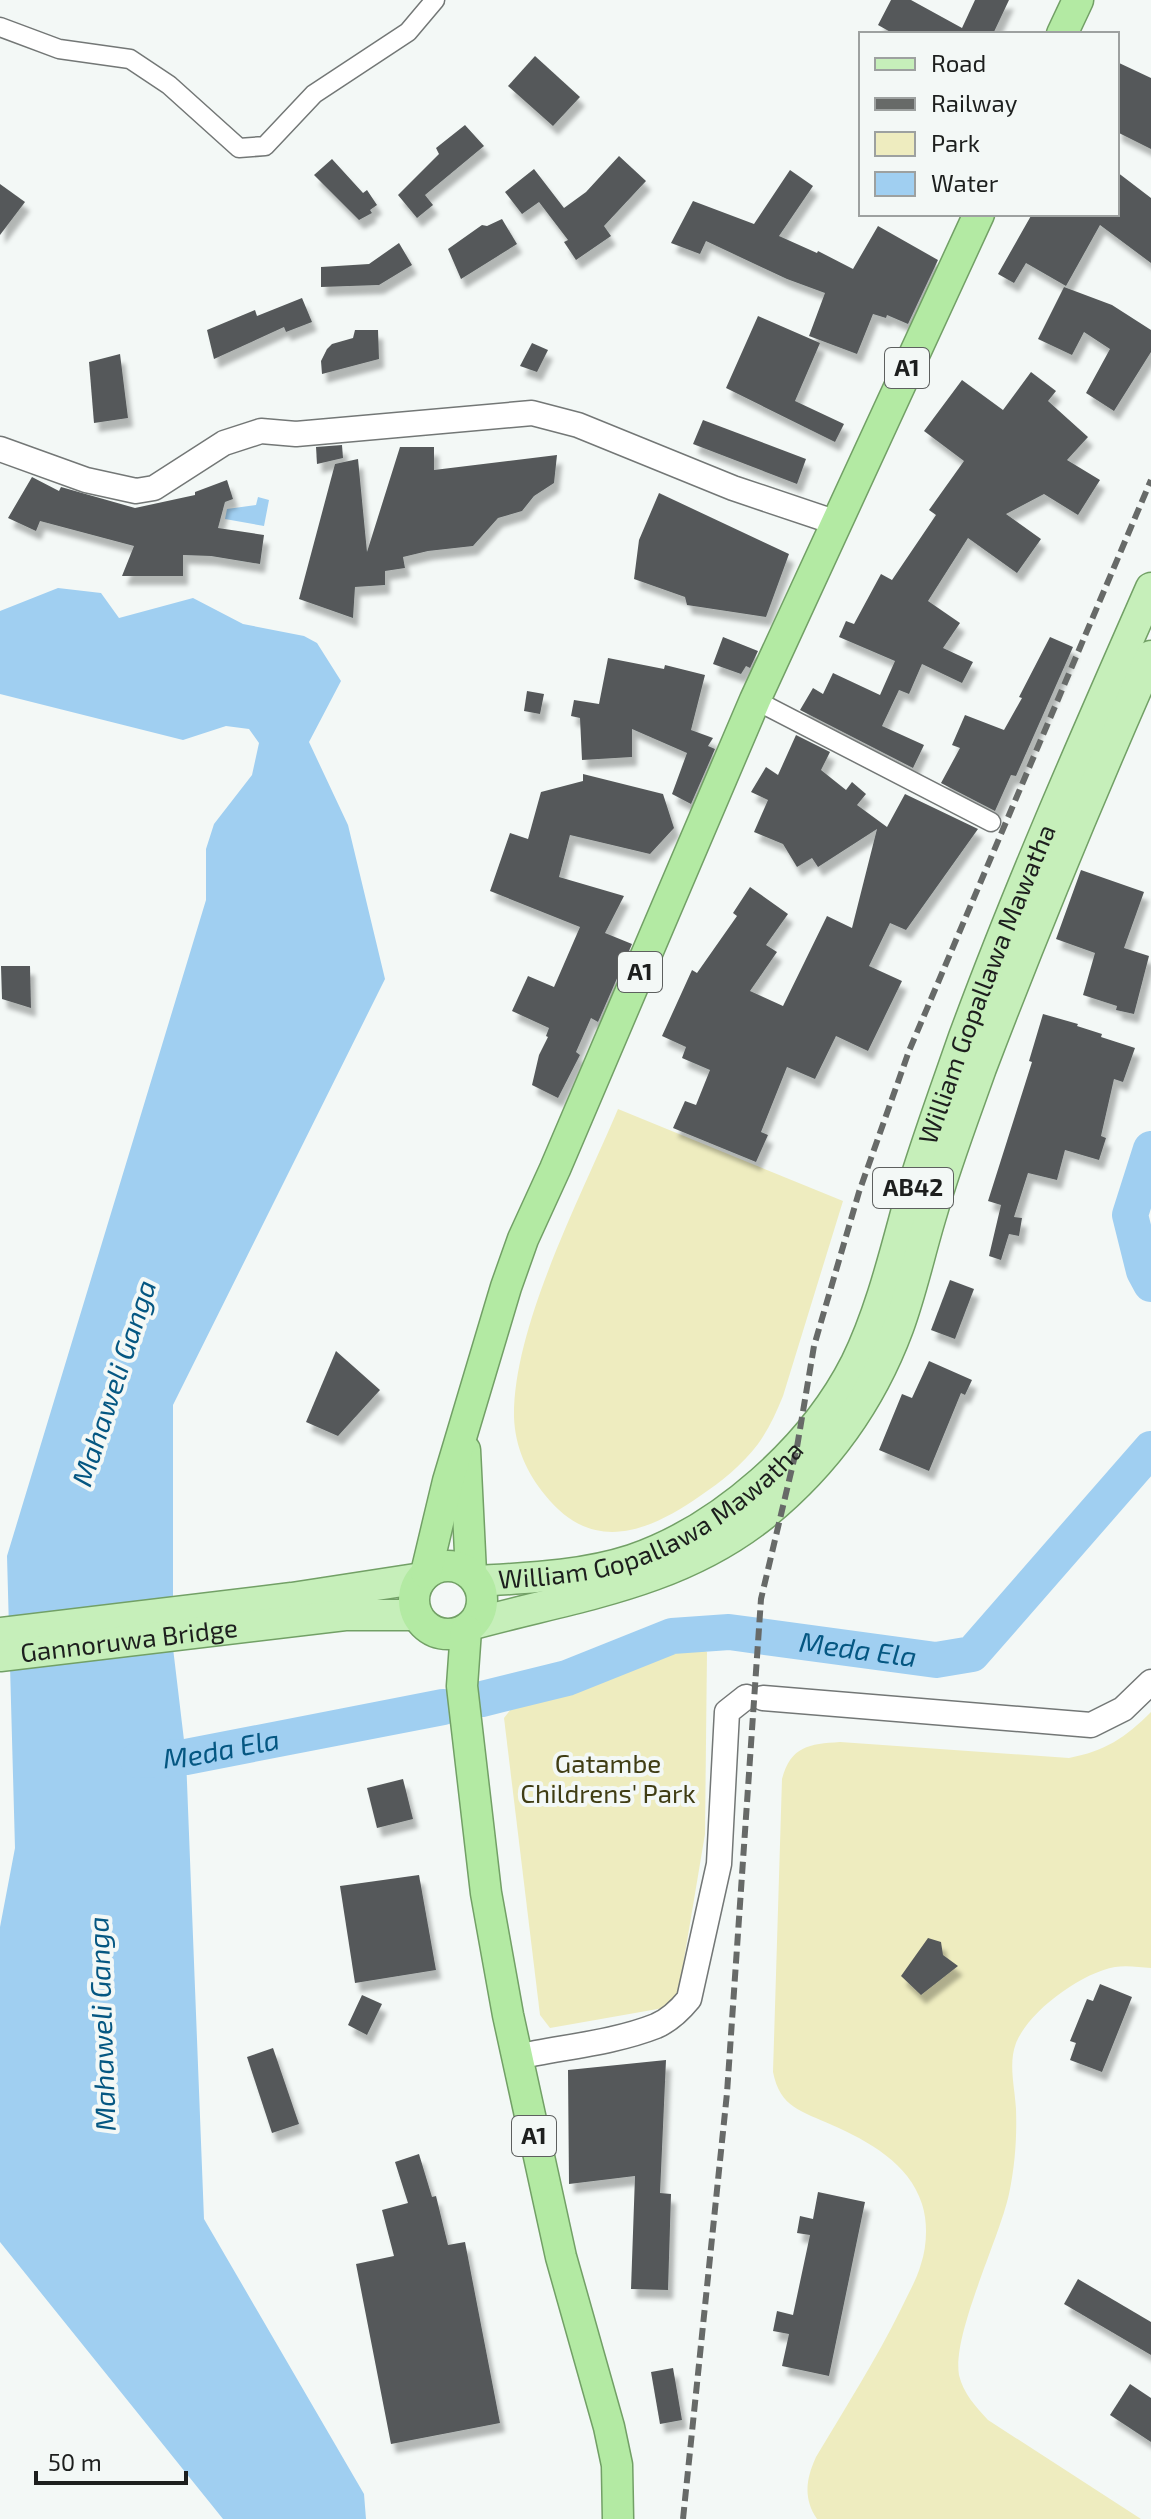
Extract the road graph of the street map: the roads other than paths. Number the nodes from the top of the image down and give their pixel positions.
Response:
1 (435, 0) edge
2 (1078, 0) edge
3 (0, 27) edge
4 (1063, 32) edge
5 (978, 216) edge
6 (0, 449) edge
7 (837, 523) junction
8 (1151, 588) edge
9 (1151, 656) edge
10 (755, 700) junction
11 (991, 822) dead end
12 (464, 1428) junction
13 (424, 1576) junction
14 (474, 1577) junction
15 (259, 1613) junction
16 (423, 1622) junction
17 (469, 1627) junction
18 (0, 1633) edge
19 (0, 1656) edge
20 (1151, 1682) edge
21 (462, 1686) junction
22 (517, 2057) junction
23 (618, 2519) edge

1 - 3 street
2 - 4 highway
5 - 7 highway, A1
6 - 7 street
7 - 10 highway, A1
8 - 14 main road, William Gopallawa Mawatha / AB42
9 - 17 main road, William Gopallawa Mawatha / AB42
10 - 11 street
10 - 12 highway, A1
12 - 13 highway, A1
12 - 14 highway, A1
13 - 14 highway
13 - 15 main road
13 - 16 highway
14 - 17 highway
15 - 16 main road
15 - 18 main road, Gannoruwa Bridge
15 - 19 main road, Gannoruwa Bridge
16 - 17 highway
16 - 21 highway, A1
17 - 21 highway, A1
20 - 22 street
21 - 22 highway, A1
22 - 23 highway, A1

